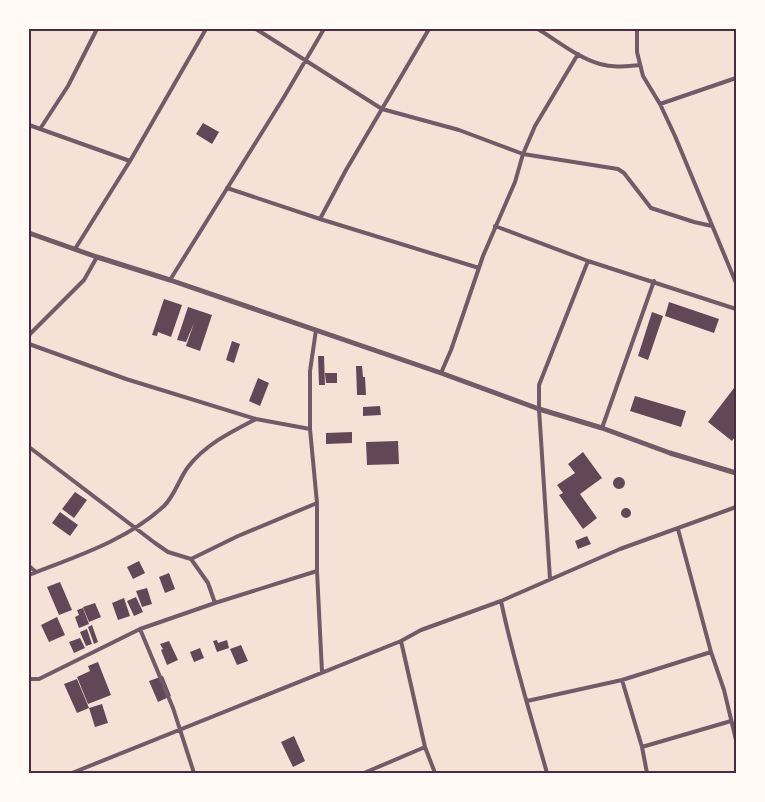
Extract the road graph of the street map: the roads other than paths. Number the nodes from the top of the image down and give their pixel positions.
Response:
1 (98, 29) edge
2 (206, 29) edge
3 (256, 29) edge
4 (324, 29) edge
5 (429, 29) edge
6 (538, 29) edge
7 (637, 29) edge
8 (578, 54) junction
9 (307, 60) junction
10 (640, 65) junction
11 (736, 78) edge
12 (660, 104) junction
13 (382, 109) junction
14 (29, 125) edge
15 (40, 129) junction
16 (523, 154) junction
17 (130, 161) junction
18 (227, 188) junction
19 (320, 219) junction
20 (495, 226) junction
21 (712, 226) junction
22 (29, 233) edge
23 (75, 249) junction
24 (97, 258) junction
25 (588, 260) junction
26 (479, 268) junction
27 (170, 280) junction
28 (654, 281) junction
29 (736, 283) edge
30 (736, 308) edge
31 (316, 330) junction
32 (29, 335) edge
33 (29, 344) edge
34 (441, 373) junction
35 (538, 409) junction
36 (256, 419) junction
37 (602, 428) junction
38 (310, 429) junction
39 (29, 447) edge
40 (736, 473) edge
41 (317, 503) junction
42 (736, 506) edge
43 (134, 528) junction
44 (678, 529) junction
45 (191, 559) junction
46 (29, 566) edge
47 (317, 571) junction
48 (36, 572) junction
49 (29, 575) edge
50 (550, 579) junction
51 (501, 601) junction
52 (215, 603) junction
53 (140, 629) junction
54 (401, 641) junction
55 (710, 652) junction
56 (322, 672) junction
57 (29, 680) edge
58 (622, 680) junction
59 (527, 701) junction
60 (731, 721) junction
61 (181, 730) junction
62 (736, 740) edge
63 (425, 747) junction
64 (642, 747) junction
65 (72, 773) edge
66 (194, 773) edge
67 (364, 773) edge
68 (434, 773) edge
69 (547, 773) edge
70 (647, 773) edge

1 - 15 street
2 - 17 street
3 - 9 street
4 - 9 street
5 - 13 street
6 - 8 street
7 - 10 street
8 - 10 street
8 - 16 street
9 - 13 street
9 - 18 street
10 - 12 street
11 - 12 street
12 - 21 street
13 - 16 street
13 - 19 street
14 - 15 street
15 - 17 street
16 - 20 street
16 - 21 street
17 - 23 street
18 - 19 street
18 - 27 street
19 - 26 street
20 - 25 street
20 - 26 street
21 - 29 street
22 - 23 street
23 - 24 street
24 - 27 street
24 - 32 street
25 - 28 street
25 - 35 street
26 - 34 street
27 - 31 street
28 - 30 street
28 - 37 street
31 - 34 street
31 - 38 street
33 - 36 street
34 - 35 street
35 - 37 street
35 - 50 street
36 - 38 street
36 - 43 street
37 - 40 street
38 - 41 street
39 - 43 street
41 - 45 street
41 - 47 street
42 - 44 street
43 - 45 street
43 - 48 street
44 - 50 street
44 - 55 street
45 - 52 street
46 - 48 street
47 - 52 street
47 - 56 street
48 - 49 street
50 - 51 street
51 - 54 street
51 - 59 street
52 - 53 street
53 - 57 street
53 - 61 street
54 - 56 street
54 - 63 street
55 - 58 street
55 - 60 street
56 - 61 street
58 - 59 street
58 - 64 street
59 - 69 street
60 - 62 street
60 - 64 street
61 - 65 street
61 - 66 street
63 - 67 street
63 - 68 street
64 - 70 street

